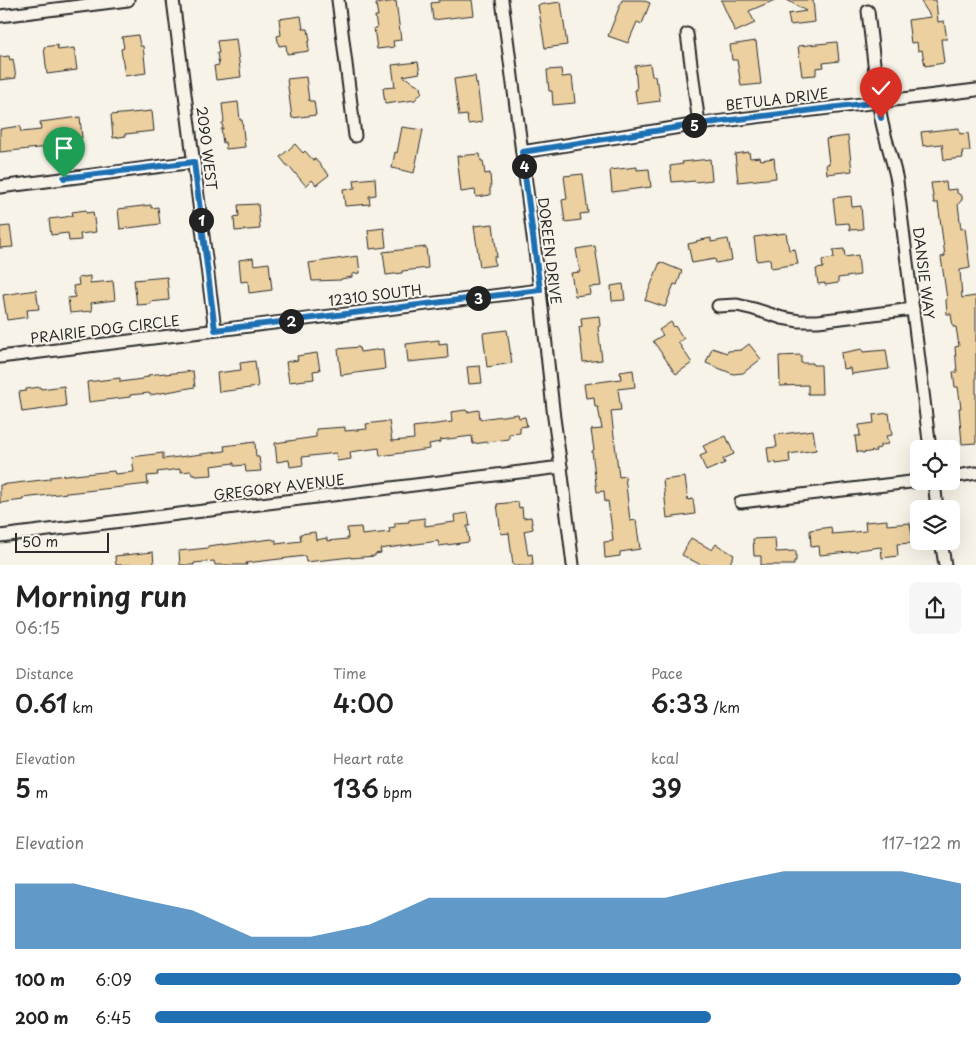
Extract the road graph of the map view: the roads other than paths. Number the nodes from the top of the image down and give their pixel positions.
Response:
1 (128, 0) edge
2 (173, 0) edge
3 (338, 0) edge
4 (502, 0) edge
5 (868, 11) dead end
6 (0, 16) edge
7 (687, 34) dead end
8 (976, 90) edge
9 (879, 102) junction
10 (699, 124) junction
11 (355, 136) dead end
12 (522, 152) junction
13 (194, 162) junction
14 (0, 187) edge
15 (540, 290) junction
16 (718, 306) dead end
17 (913, 309) junction
18 (215, 330) junction
19 (0, 357) edge
20 (929, 440) edge
21 (561, 467) junction
22 (976, 474) edge
23 (960, 476) edge
24 (910, 482) edge
25 (741, 502) dead end
26 (0, 536) edge
27 (943, 550) edge
28 (573, 565) edge
29 (944, 565) edge

1 - 6 street
2 - 13 street, 2090 WEST
3 - 11 street
4 - 12 street, DOREEN DRIVE
5 - 9 street, DANSIE WAY
7 - 10 street
8 - 9 street, BETULA DRIVE
9 - 10 street, BETULA DRIVE
9 - 17 street, DANSIE WAY
10 - 12 street, BETULA DRIVE
12 - 15 street, DOREEN DRIVE
13 - 14 street
13 - 18 street, 2090 WEST
15 - 18 street, 12310 SOUTH
15 - 21 street, DOREEN DRIVE
16 - 17 street
17 - 20 street, DANSIE WAY
18 - 19 street, PRAIRIE DOG CIRCLE
21 - 26 street, GREGORY AVENUE
21 - 28 street, DOREEN DRIVE
22 - 23 street
24 - 25 street
27 - 29 street

